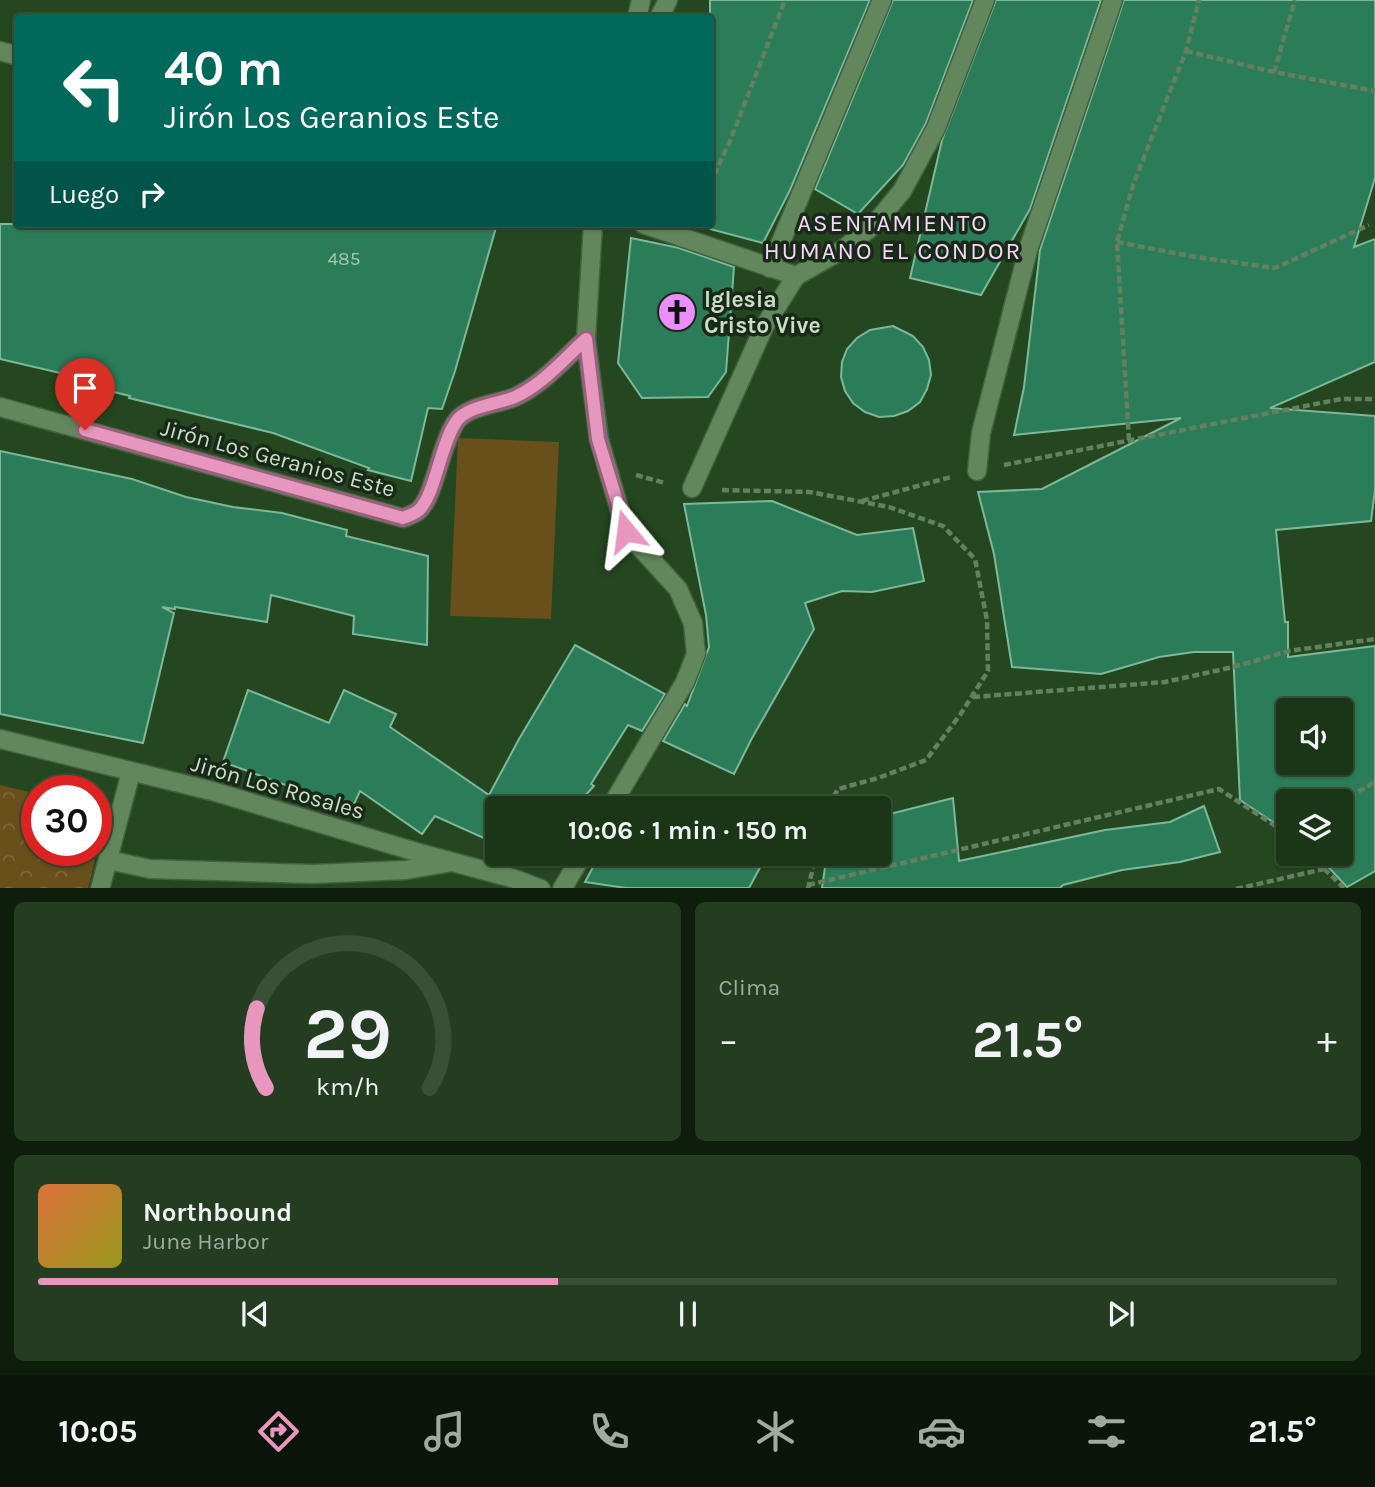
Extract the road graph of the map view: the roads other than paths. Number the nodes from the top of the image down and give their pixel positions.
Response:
1 (882, 0) edge
2 (985, 0) edge
3 (1113, 0) edge
4 (593, 228) edge
5 (655, 228) edge
6 (770, 268) junction
7 (796, 276) junction
8 (586, 339) junction
9 (0, 407) edge
10 (977, 471) road end
11 (692, 488) road end
12 (0, 739) edge
13 (131, 772) junction
14 (617, 796) edge
15 (112, 842) edge
16 (112, 861) edge
17 (454, 862) junction
18 (106, 866) edge
19 (576, 866) edge
20 (100, 888) edge
21 (541, 888) edge
22 (562, 888) edge

1 - 6 street
2 - 7 street
3 - 10 street
4 - 8 street
5 - 6 street
6 - 7 street
7 - 11 street
8 - 9 street, Jirón Los Geranios Este
8 - 14 street
12 - 13 street, Jirón Los Rosales
13 - 15 street
13 - 17 street, Jirón Los Rosales
16 - 17 street
17 - 21 street, Jirón Los Rosales
18 - 20 street
19 - 22 street

